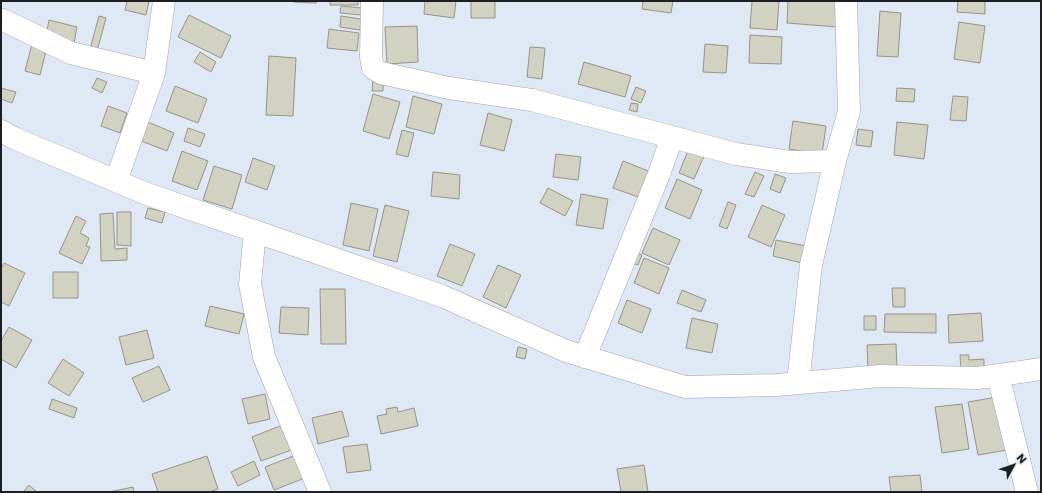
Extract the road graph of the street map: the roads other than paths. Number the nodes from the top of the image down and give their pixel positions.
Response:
1 (164, 1) edge
2 (372, 1) edge
3 (846, 1) edge
4 (3, 20) dead end
5 (154, 73) junction
6 (1, 131) edge
7 (672, 137) junction
8 (835, 161) junction
9 (116, 181) junction
10 (255, 231) junction
11 (585, 357) junction
12 (1041, 369) edge
13 (998, 375) junction
14 (798, 383) junction
15 (320, 492) edge
16 (1027, 492) edge

1 - 5 street
2 - 7 street
3 - 8 street
4 - 5 street
5 - 9 street
6 - 9 street
7 - 8 street
7 - 11 street
8 - 14 street
9 - 10 street
10 - 11 street
10 - 15 street
11 - 14 street
12 - 13 street
13 - 14 street
13 - 16 street

